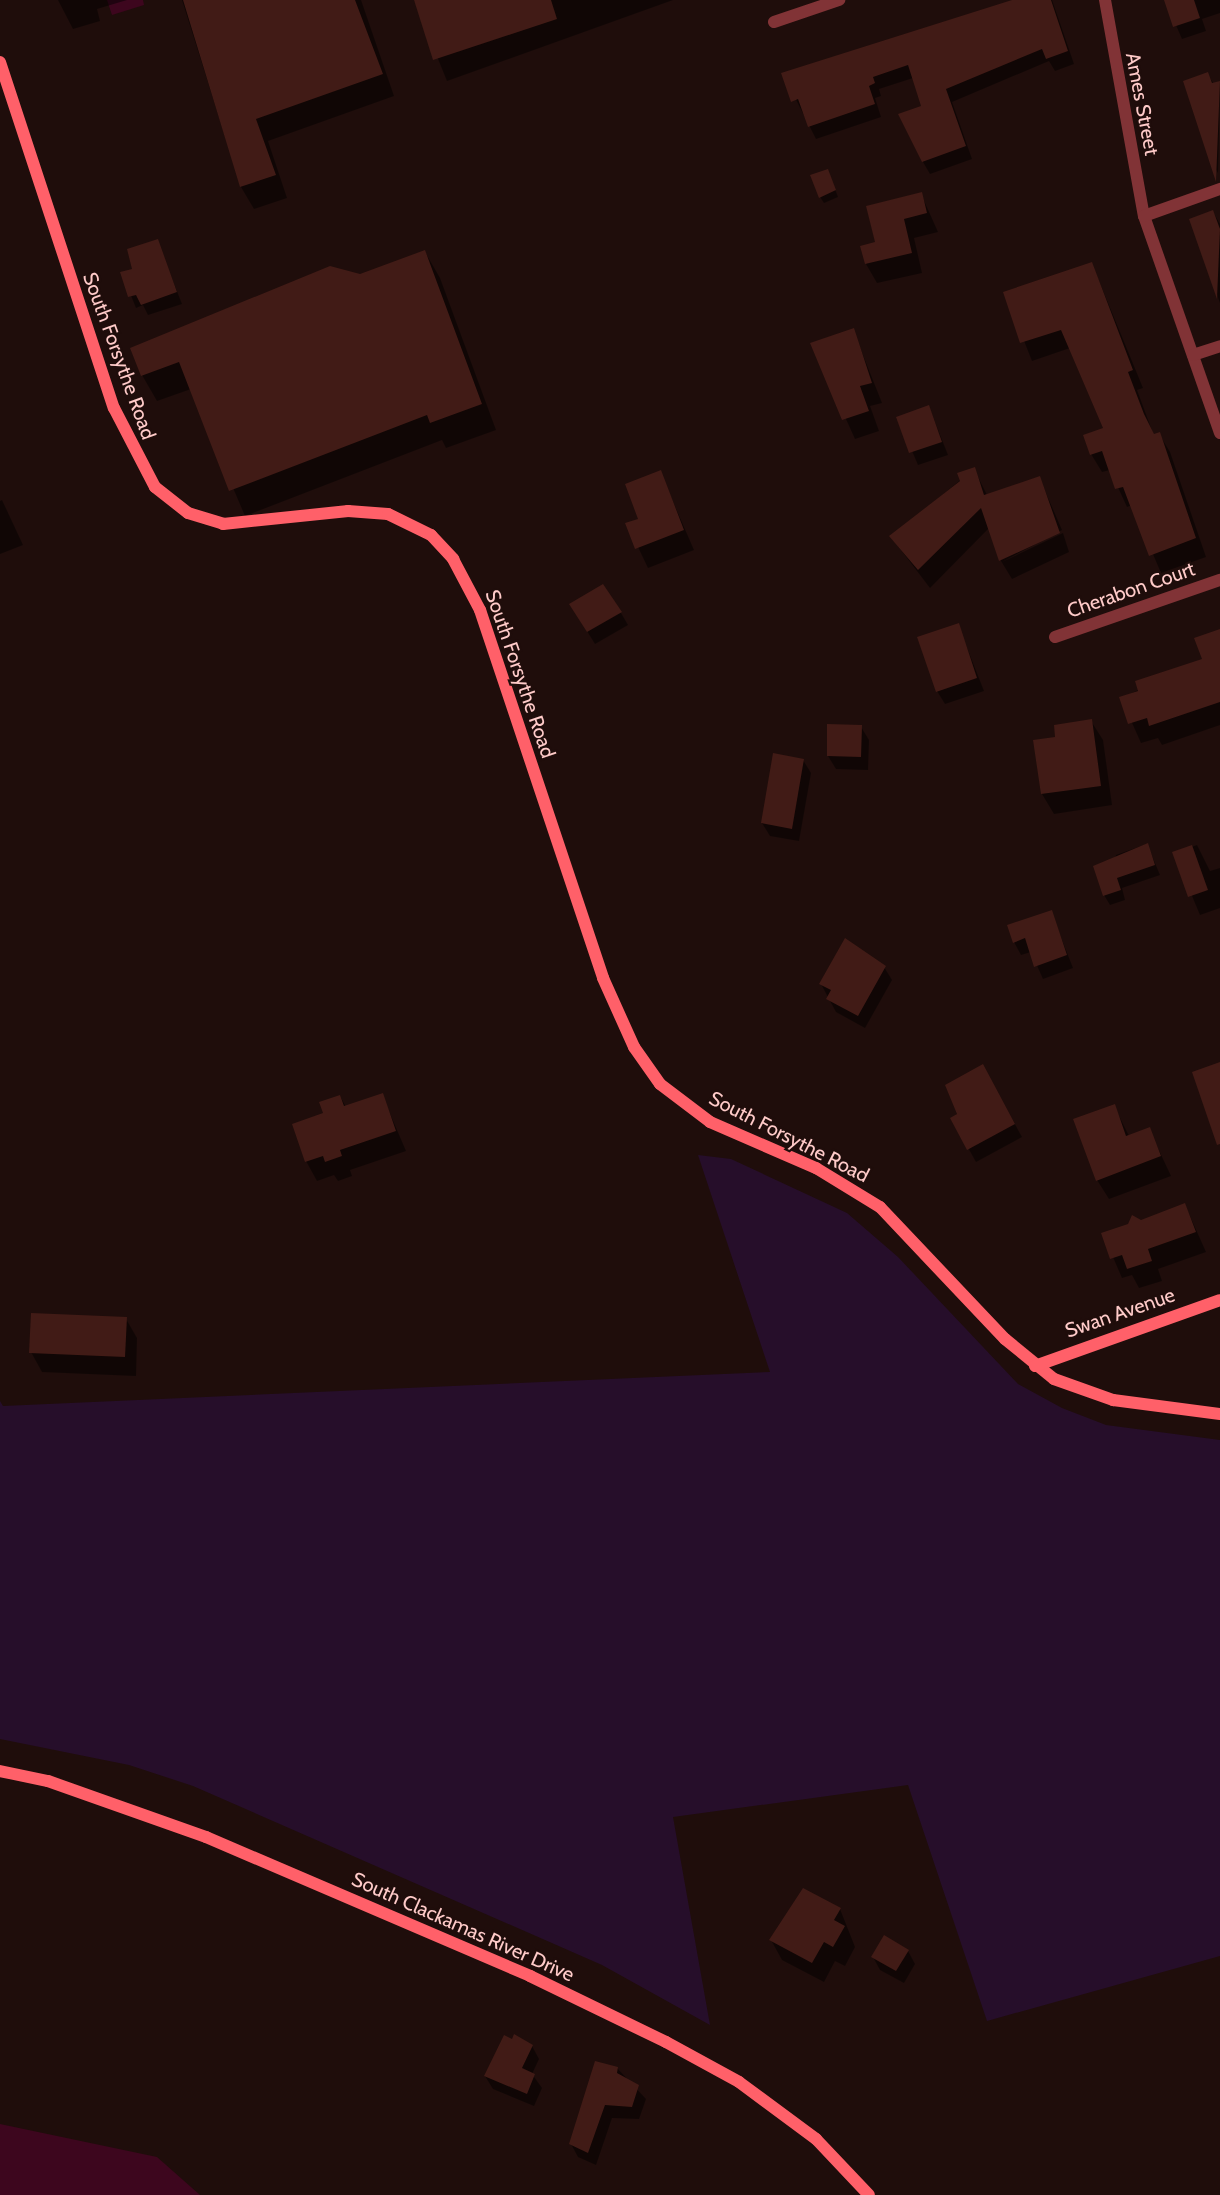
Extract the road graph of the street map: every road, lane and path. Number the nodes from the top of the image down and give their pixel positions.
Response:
1 (839, 0) edge
2 (1105, 0) edge
3 (774, 22) dead end
4 (0, 62) edge
5 (1220, 189) edge
6 (1144, 216) junction
7 (1220, 346) edge
8 (1193, 355) junction
9 (1220, 433) edge
10 (1220, 580) edge
11 (1055, 637) dead end
12 (1220, 1300) edge
13 (1035, 1366) junction
14 (1220, 1414) edge
15 (0, 1771) edge
16 (869, 2195) edge

1 - 3 street
2 - 6 street, Ames Street
4 - 13 street, South Forsythe Road
5 - 6 street
6 - 8 street, Ames Street
7 - 8 street
8 - 9 street, Ames Street
10 - 11 street, Cherabon Court
12 - 13 street, Swan Avenue
13 - 14 street, South Forsythe Road
15 - 16 street, South Clackamas River Drive

